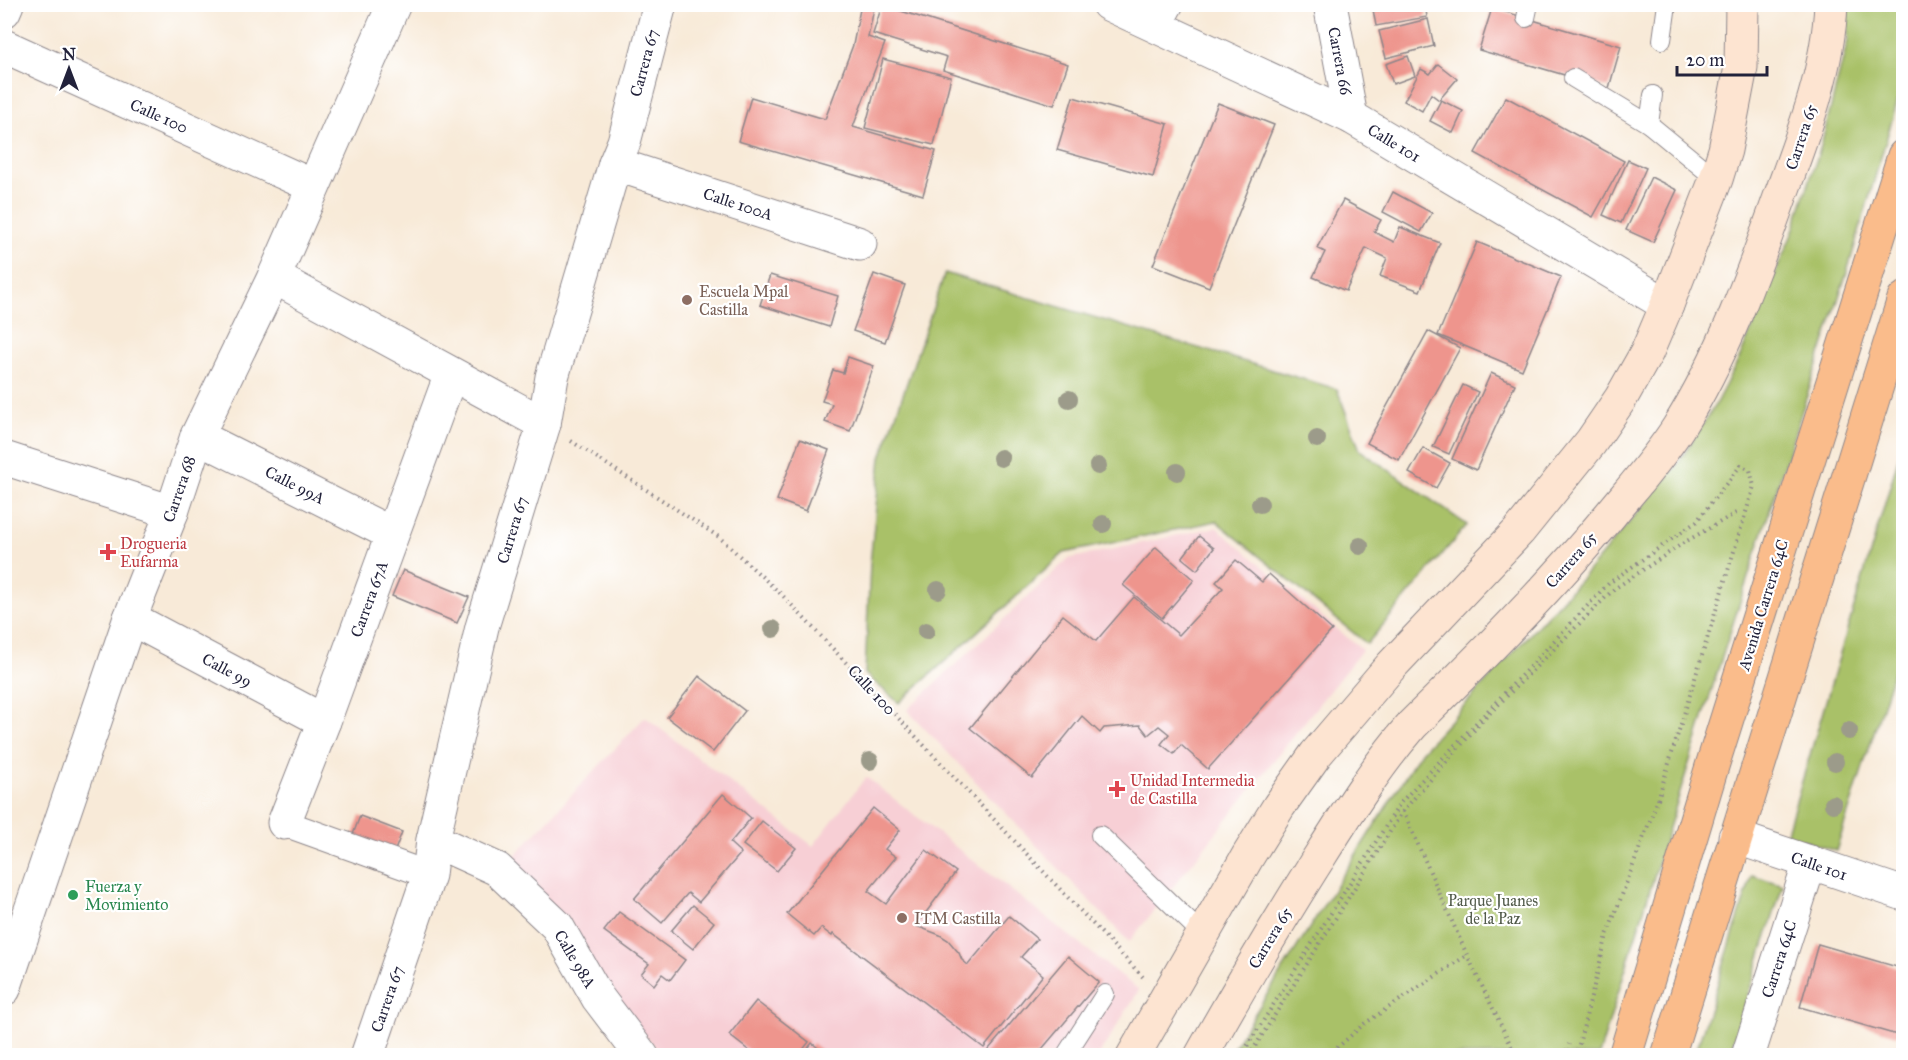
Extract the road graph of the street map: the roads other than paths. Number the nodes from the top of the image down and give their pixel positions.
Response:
1 (7, 4) edge
2 (394, 4) edge
3 (660, 4) edge
4 (1108, 4) edge
5 (1329, 4) edge
6 (1667, 4) edge
7 (1743, 4) edge
8 (1828, 10) edge
9 (4, 11) edge
10 (1168, 17) edge
11 (1662, 40) dead end
12 (4, 46) edge
13 (1573, 78) dead end
14 (1653, 96) dead end
15 (1351, 117) junction
16 (1649, 124) junction
17 (1904, 156) edge
18 (615, 164) junction
19 (1716, 179) junction
20 (313, 186) junction
21 (860, 244) dead end
22 (274, 277) junction
23 (1904, 299) edge
24 (1667, 305) junction
25 (451, 374) junction
26 (557, 432) junction
27 (197, 436) junction
28 (4, 458) edge
29 (172, 512) junction
30 (393, 534) junction
31 (130, 618) junction
32 (324, 722) junction
33 (284, 823) joint
34 (1100, 835) dead end
35 (1735, 837) junction
36 (433, 840) junction
37 (1810, 862) junction
38 (429, 875) junction
39 (1904, 894) edge
40 (1202, 934) junction
41 (4, 989) edge
42 (1105, 994) dead end
43 (367, 1056) edge
44 (642, 1056) edge
45 (1065, 1056) edge
46 (1133, 1056) edge
47 (1200, 1056) edge
48 (1625, 1056) edge
49 (1668, 1056) edge
50 (1748, 1056) edge

1 - 9 street
2 - 20 street, Carrera 68
3 - 18 street, Carrera 67
4 - 10 street, Calle 101
5 - 15 street, Carrera 66
6 - 11 lane
7 - 19 main road
8 - 47 main road, Carrera 65
10 - 15 street, Calle 101
12 - 20 street, Calle 100
13 - 16 lane
14 - 16 lane
15 - 24 street, Calle 101
16 - 19 lane
17 - 48 main road, Avenida Carrera 64C
18 - 21 street, Calle 100A
18 - 26 street, Carrera 67
19 - 24 main road
20 - 22 street, Carrera 68
22 - 25 street
22 - 27 street, Carrera 68
23 - 35 main road
24 - 40 main road
25 - 26 street
25 - 30 street, Carrera 67A
26 - 36 street, Carrera 67
27 - 29 street, Carrera 68
27 - 30 street, Calle 99A
28 - 29 street
29 - 31 street, Carrera 68
30 - 32 street, Carrera 67A
31 - 32 street, Calle 99
31 - 41 street, Carrera 68
32 - 33 street, Carrera 67A
33 - 38 street
34 - 40 lane
35 - 37 street, Calle 101
35 - 49 main road
36 - 38 street, Carrera 67
36 - 44 street, Calle 98A
37 - 39 street, Calle 101
37 - 50 street, Carrera 64C
38 - 43 street, Carrera 67
40 - 46 main road
42 - 45 lane

